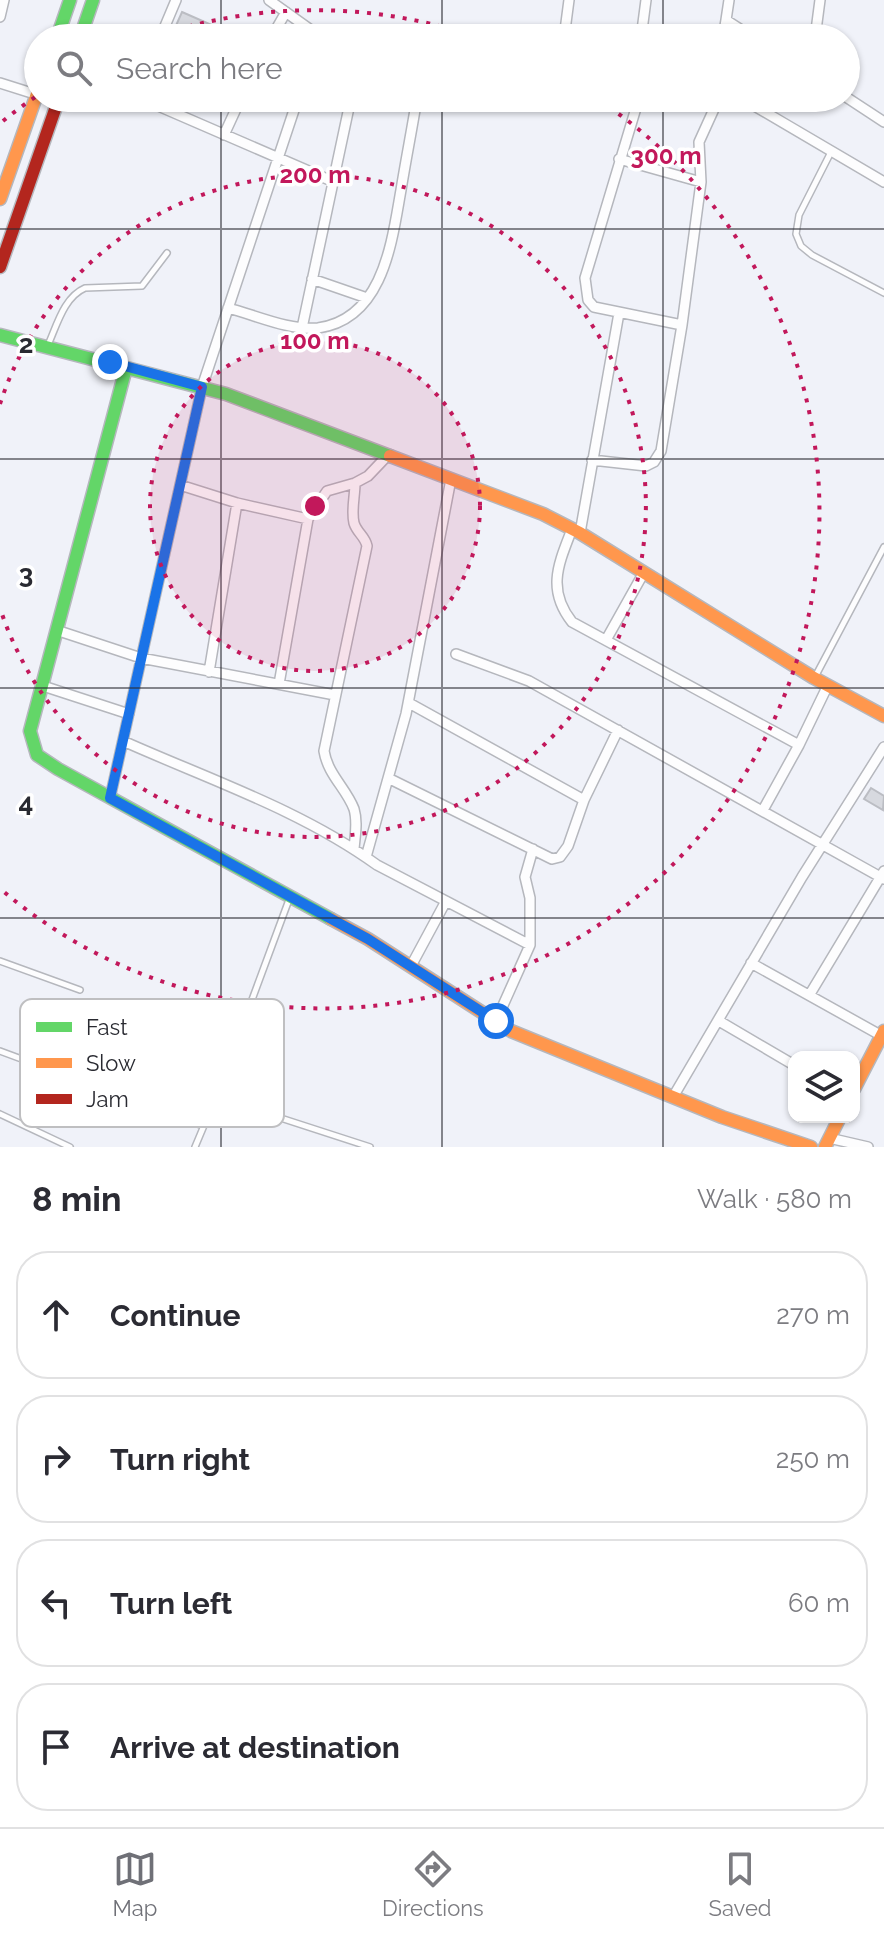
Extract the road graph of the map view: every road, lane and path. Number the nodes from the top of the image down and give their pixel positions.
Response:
1 (4, 0) edge
2 (70, 0) edge
3 (93, 0) edge
4 (176, 0) edge
5 (269, 0) edge
6 (569, 0) edge
7 (646, 0) edge
8 (729, 0) edge
9 (820, 0) edge
10 (286, 12) junction
11 (0, 17) edge
12 (726, 20) junction
13 (62, 24) edge
14 (85, 24) edge
15 (166, 24) edge
16 (279, 24) edge
17 (302, 24) edge
18 (566, 24) edge
19 (643, 24) edge
20 (725, 24) edge
21 (732, 24) edge
22 (817, 24) edge
23 (0, 83) edge
24 (24, 90) edge
25 (860, 106) edge
26 (39, 112) edge
27 (42, 112) edge
28 (172, 112) edge
29 (235, 112) edge
30 (293, 112) edge
31 (348, 112) edge
32 (415, 112) edge
33 (634, 112) edge
34 (713, 112) edge
35 (765, 112) edge
36 (884, 122) edge
37 (224, 135) junction
38 (832, 151) junction
39 (278, 159) junction
40 (619, 159) junction
41 (334, 182) junction
42 (701, 182) junction
43 (884, 182) edge
44 (0, 199) edge
45 (167, 253) dead end
46 (0, 267) edge
47 (312, 279) junction
48 (884, 293) edge
49 (367, 298) junction
50 (228, 308) junction
51 (619, 313) junction
52 (682, 325) junction
53 (302, 328) junction
54 (0, 335) edge
55 (47, 346) junction
56 (126, 368) junction
57 (202, 387) junction
58 (388, 455) junction
59 (592, 460) junction
60 (451, 479) junction
61 (355, 483) junction
62 (180, 485) junction
63 (237, 503) junction
64 (308, 519) junction
65 (576, 531) junction
66 (884, 547) edge
67 (643, 574) junction
68 (56, 630) junction
69 (606, 640) junction
70 (456, 654) dead end
71 (141, 658) junction
72 (209, 672) junction
73 (814, 678) junction
74 (279, 684) junction
75 (828, 685) junction
76 (43, 686) junction
77 (335, 695) junction
78 (409, 703) junction
79 (129, 714) junction
80 (884, 716) edge
81 (618, 730) junction
82 (123, 741) junction
83 (799, 745) junction
84 (884, 747) edge
85 (390, 779) junction
86 (110, 798) junction
87 (584, 800) junction
88 (763, 810) junction
89 (822, 844) junction
90 (354, 849) junction
91 (533, 849) junction
92 (366, 857) junction
93 (883, 876) edge
94 (290, 896) junction
95 (446, 901) junction
96 (530, 945) junction
97 (0, 961) edge
98 (751, 963) junction
99 (411, 966) junction
100 (80, 990) dead end
101 (810, 994) junction
102 (252, 999) edge
103 (496, 1021) junction
104 (719, 1021) junction
105 (883, 1033) edge
106 (0, 1051) edge
107 (20, 1058) edge
108 (788, 1061) edge
109 (860, 1077) edge
110 (673, 1097) junction
111 (0, 1114) edge
112 (284, 1119) edge
113 (20, 1123) edge
114 (837, 1123) edge
115 (28, 1127) edge
116 (203, 1127) edge
117 (827, 1143) edge
118 (70, 1147) edge
119 (195, 1147) edge
120 (370, 1147) edge
121 (811, 1147) edge
122 (868, 1147) edge

1 - 11 street
2 - 13 street
3 - 14 street
4 - 15 street
5 - 10 street
6 - 18 street
7 - 19 street
8 - 12 street
9 - 22 street
10 - 16 street
10 - 17 street
12 - 20 street
12 - 21 street
23 - 24 street
25 - 36 street
26 - 44 street
27 - 46 street
28 - 37 street
29 - 37 street
30 - 39 street
31 - 41 street
32 - 49 street
33 - 40 street
34 - 42 street
35 - 38 street
37 - 39 street
38 - 43 street
38 - 48 lane
39 - 41 street
39 - 50 street
40 - 42 street
40 - 51 street
41 - 47 street
42 - 52 street
45 - 55 lane
47 - 49 street
47 - 53 street
49 - 53 street
50 - 53 street
50 - 57 street
51 - 52 street
51 - 59 street
52 - 59 street
54 - 55 street
55 - 56 street
56 - 57 street
56 - 68 street
57 - 58 street
57 - 62 street
58 - 60 street
58 - 61 street
59 - 65 street
60 - 65 street
60 - 78 street
61 - 64 street
61 - 77 street
62 - 63 street
62 - 71 street
63 - 64 street
63 - 72 street
64 - 74 street
65 - 67 street
65 - 69 street
66 - 73 lane
67 - 69 street
67 - 73 street
68 - 71 street
68 - 76 street
69 - 83 street
70 - 81 street
71 - 72 street
71 - 79 street
72 - 74 street
73 - 75 street
74 - 77 street
75 - 80 street
75 - 83 street
76 - 79 street
76 - 86 street
77 - 90 street
78 - 85 street
78 - 87 street
79 - 82 street
81 - 87 street
81 - 88 street
82 - 86 street
82 - 90 street
83 - 88 street
84 - 89 street
85 - 91 street
85 - 92 street
86 - 94 street
87 - 91 street
88 - 89 street
89 - 93 street
89 - 98 street
90 - 92 street
91 - 96 street
92 - 95 street
93 - 101 street
94 - 99 street
94 - 102 lane
95 - 96 street
95 - 99 street
96 - 103 street
97 - 100 lane
98 - 101 street
98 - 104 street
99 - 103 street
101 - 105 street
103 - 110 street
104 - 108 street
104 - 110 street
105 - 109 street
106 - 107 lane
110 - 121 street
111 - 113 lane
112 - 120 lane
114 - 117 street
115 - 118 lane
116 - 119 lane
117 - 122 street

